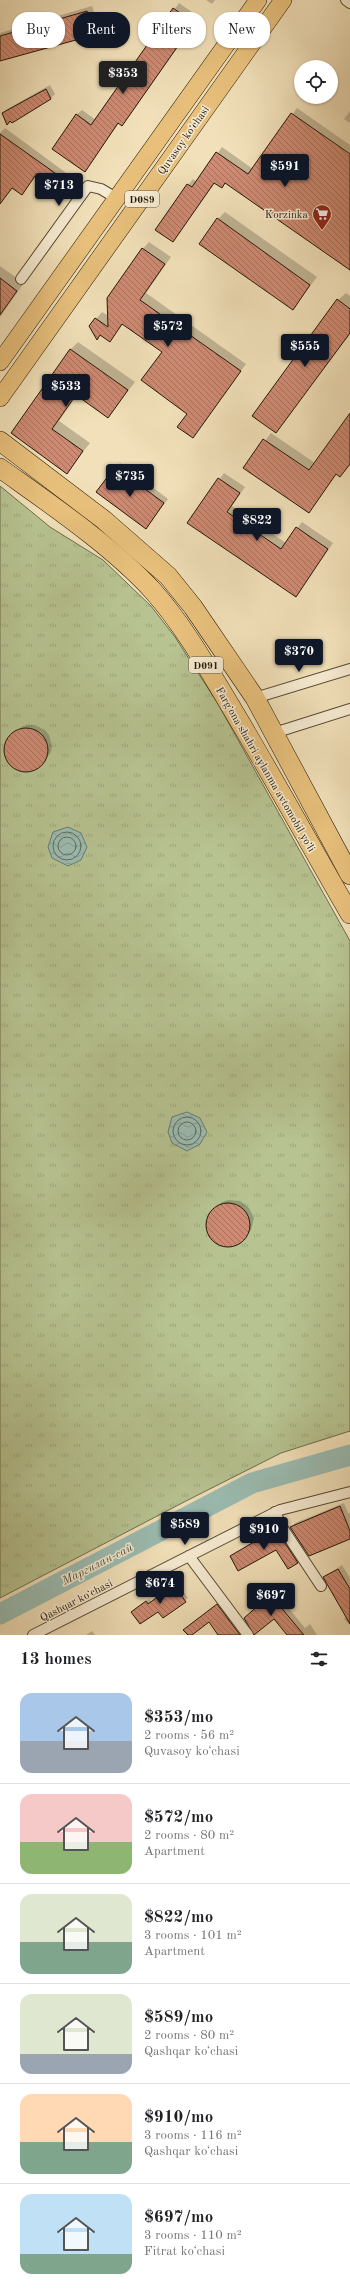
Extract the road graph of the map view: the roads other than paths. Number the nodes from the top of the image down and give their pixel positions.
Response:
1 (258, 0) edge
2 (283, 0) edge
3 (346, 0) edge
4 (350, 3) edge
5 (116, 198) junction
6 (21, 280) dead end
7 (0, 362) edge
8 (0, 398) edge
9 (0, 441) edge
10 (0, 468) edge
11 (350, 669) edge
12 (255, 698) junction
13 (350, 709) edge
14 (274, 733) junction
15 (350, 875) edge
16 (350, 914) edge
17 (350, 1492) edge
18 (275, 1512) junction
19 (189, 1556) junction
20 (321, 1586) dead end
21 (33, 1635) edge
22 (248, 1635) edge

1 - 5 main road, Quvasoy koʻchasi / D089
2 - 8 main road, Quvasoy koʻchasi / D089
3 - 4 street
5 - 6 street
5 - 7 main road, Quvasoy koʻchasi / D089
9 - 12 highway, Fargʻona shahri aylanma avtomobil yoʻli / D091
10 - 16 highway, Fargʻona shahri aylanma avtomobil yoʻli / D091
11 - 12 street
12 - 14 highway, Fargʻona shahri aylanma avtomobil yoʻli / D091
13 - 14 street
14 - 15 highway, Fargʻona shahri aylanma avtomobil yoʻli / D091
17 - 18 street, Qashqar koʻchasi
18 - 19 street, Qashqar koʻchasi
18 - 20 street
19 - 21 street, Qashqar koʻchasi
19 - 22 street

